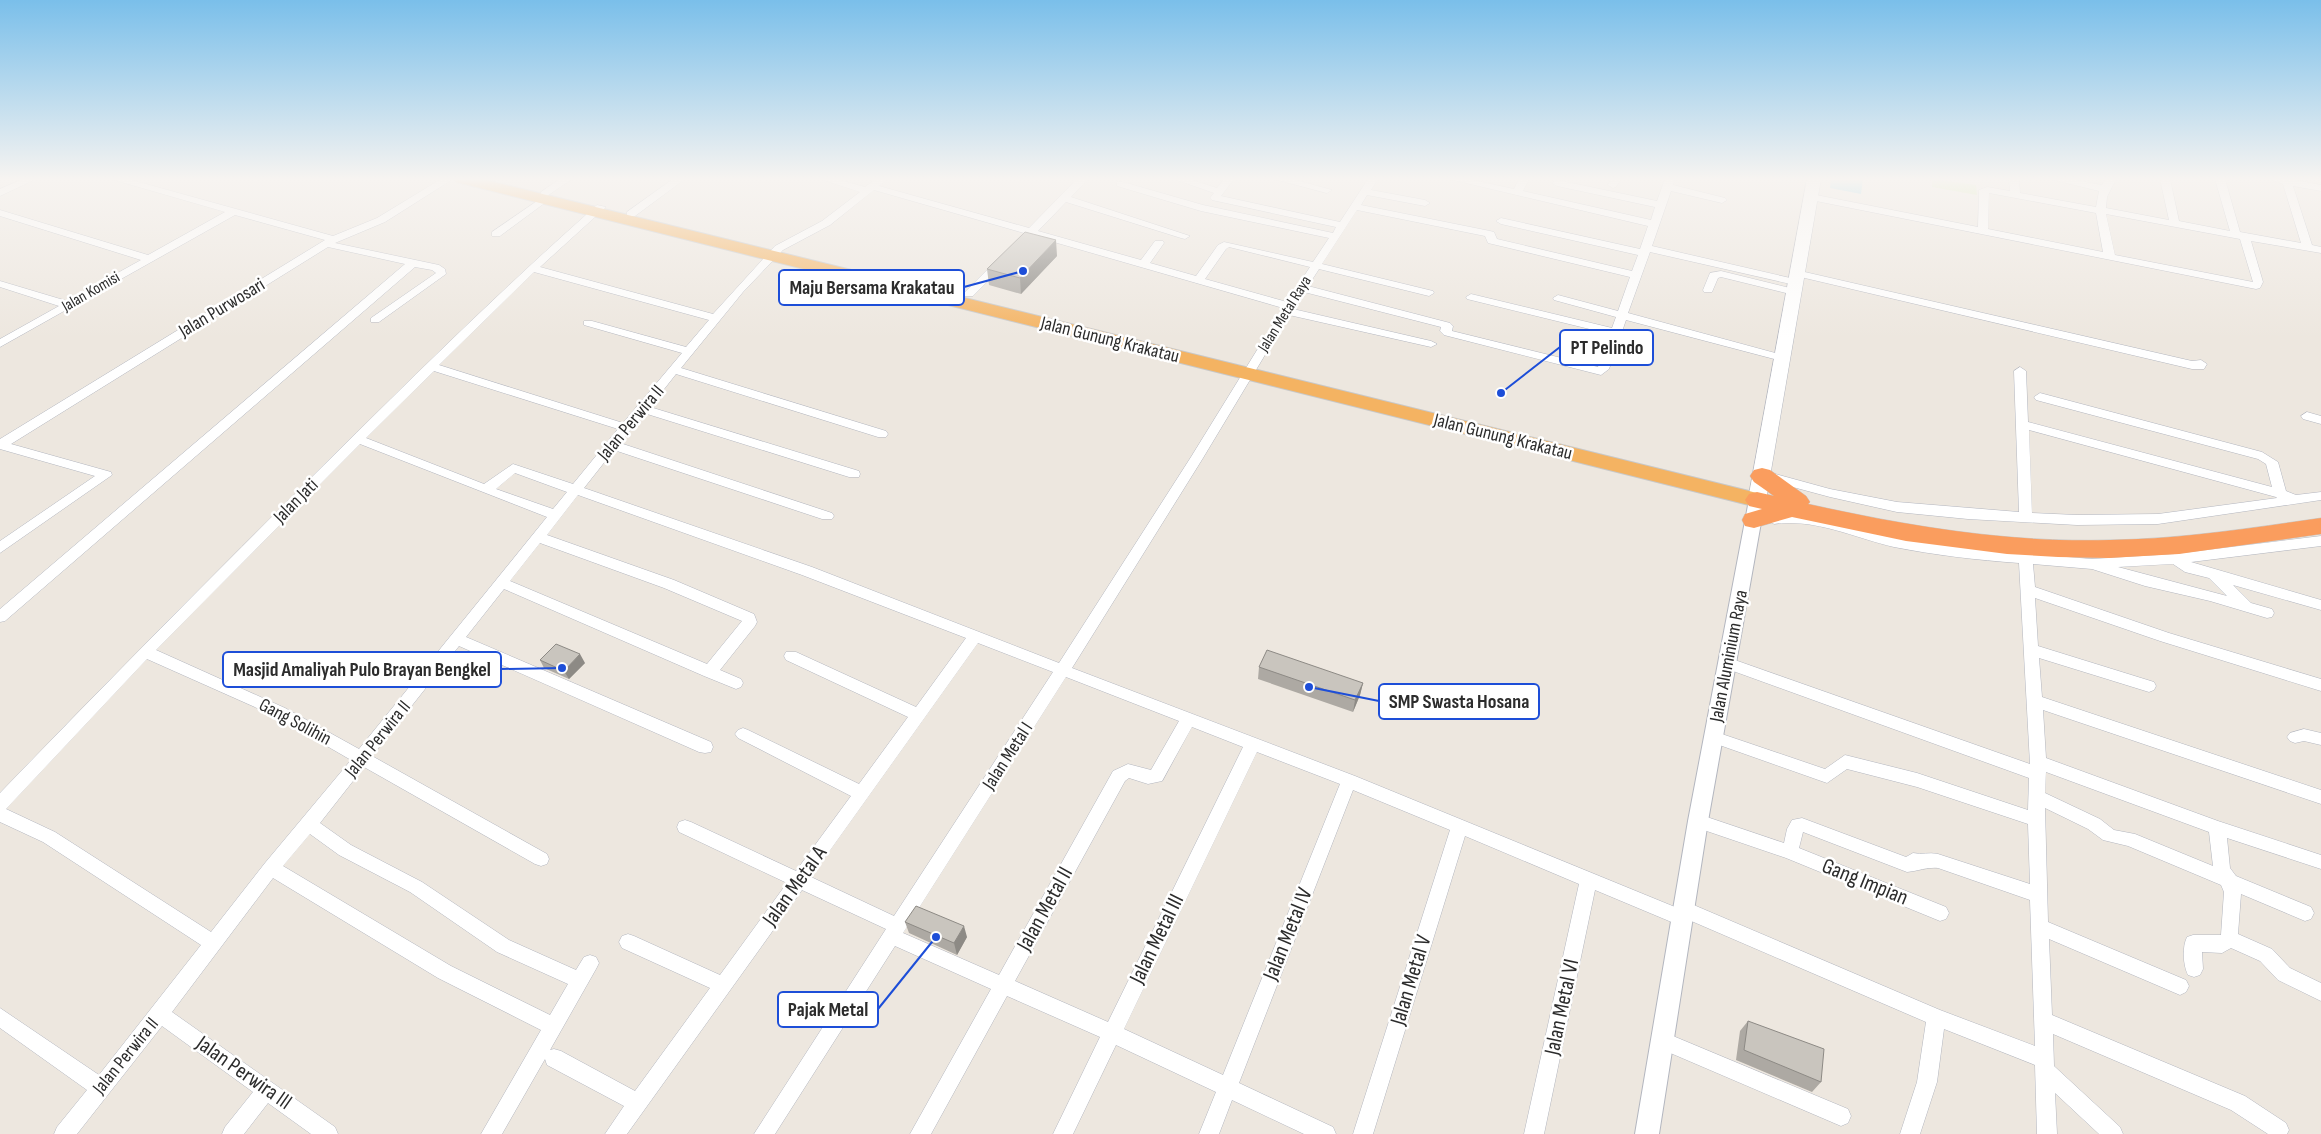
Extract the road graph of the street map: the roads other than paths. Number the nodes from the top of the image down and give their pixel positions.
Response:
1 (61, 232) edge
2 (197, 232) edge
3 (299, 232) edge
4 (353, 232) edge
5 (499, 232) edge
6 (572, 232) edge
7 (693, 232) edge
8 (702, 232) edge
9 (809, 232) edge
10 (1031, 232) edge
11 (1035, 232) edge
12 (1172, 232) edge
13 (1315, 232) edge
14 (1337, 232) edge
15 (1479, 232) edge
16 (1556, 232) edge
17 (1652, 232) edge
18 (1804, 232) edge
19 (1998, 232) edge
20 (2104, 232) edge
21 (2217, 232) edge
22 (2239, 232) edge
23 (2303, 232) edge
24 (496, 234) dead end
25 (1185, 236) dead end
26 (1334, 236) junction
27 (2241, 236) junction
28 (330, 242) junction
29 (1158, 243) dead end
30 (1020, 244) edge
31 (2308, 248) junction
32 (1646, 250) junction
33 (2321, 250) edge
34 (776, 251) junction
35 (2109, 254) junction
36 (1007, 256) edge
37 (149, 259) junction
38 (413, 263) junction
39 (1142, 265) junction
40 (1316, 265) junction
41 (532, 268) junction
42 (1636, 275) junction
43 (1795, 279) junction
44 (1198, 281) junction
45 (2258, 282) joint
46 (0, 284) edge
47 (1301, 288) junction
48 (1708, 290) dead end
49 (1429, 293) dead end
50 (969, 294) junction
51 (1471, 297) dead end
52 (1558, 298) dead end
53 (68, 305) junction
54 (1288, 309) junction
55 (1621, 314) junction
56 (715, 318) junction
57 (375, 320) dead end
58 (588, 323) dead end
59 (2049, 329) junction
60 (1615, 332) junction
61 (2, 341) edge
62 (1431, 344) dead end
63 (689, 351) junction
64 (1782, 358) junction
65 (431, 366) junction
66 (675, 370) junction
67 (1250, 370) junction
68 (2020, 371) dead end
69 (2040, 397) dead end
70 (643, 409) junction
71 (2307, 416) dead end
72 (2321, 420) edge
73 (2023, 425) junction
74 (627, 428) junction
75 (882, 434) dead end
76 (358, 439) junction
77 (0, 445) edge
78 (612, 445) junction
79 (854, 474) dead end
80 (486, 490) junction
81 (575, 490) junction
82 (2280, 494) junction
83 (2321, 496) edge
84 (1758, 499) junction
85 (2298, 500) junction
86 (556, 515) junction
87 (827, 516) dead end
88 (2026, 518) junction
89 (2321, 527) edge
90 (538, 537) junction
91 (0, 548) edge
92 (2026, 559) junction
93 (2175, 559) junction
94 (2092, 564) junction
95 (2214, 575) junction
96 (502, 583) junction
97 (2029, 590) junction
98 (2321, 605) edge
99 (2248, 608) junction
100 (2266, 613) dead end
101 (0, 616) edge
102 (975, 638) junction
103 (457, 639) junction
104 (2033, 650) junction
105 (145, 652) junction
106 (791, 656) dead end
107 (1727, 663) junction
108 (1062, 671) junction
109 (709, 672) junction
110 (736, 683) dead end
111 (2149, 686) dead end
112 (2321, 686) edge
113 (2035, 701) junction
114 (918, 715) junction
115 (1188, 719) junction
116 (743, 734) dead end
117 (1713, 737) junction
118 (2295, 737) dead end
119 (2321, 739) edge
120 (1252, 745) junction
121 (704, 747) dead end
122 (362, 758) junction
123 (2038, 768) junction
124 (1349, 781) junction
125 (861, 793) junction
126 (2037, 798) junction
127 (2321, 798) edge
128 (0, 804) edge
129 (0, 814) edge
130 (2036, 820) junction
131 (1698, 821) junction
132 (310, 824) junction
133 (1460, 826) junction
134 (685, 827) dead end
135 (2217, 828) junction
136 (1790, 852) junction
137 (541, 859) dead end
138 (2321, 862) edge
139 (271, 868) junction
140 (1589, 879) junction
141 (799, 880) junction
142 (2230, 881) junction
143 (2039, 895) junction
144 (1682, 913) junction
145 (1940, 913) dead end
146 (2305, 913) dead end
147 (2041, 927) junction
148 (894, 931) junction
149 (2229, 939) junction
150 (628, 942) dead end
151 (212, 943) junction
152 (590, 963) dead end
153 (2194, 969) dead end
154 (580, 980) junction
155 (723, 985) junction
156 (1003, 985) junction
157 (2180, 986) dead end
158 (2321, 992) edge
159 (160, 1014) junction
160 (0, 1017) edge
161 (1936, 1017) junction
162 (2042, 1020) junction
163 (553, 1026) junction
164 (1112, 1033) junction
165 (1661, 1040) junction
166 (554, 1058) dead end
167 (2043, 1064) junction
168 (1228, 1087) junction
169 (101, 1088) junction
170 (266, 1090) junction
171 (638, 1104) junction
172 (1841, 1116) dead end
173 (2279, 1130) dead end
174 (64, 1134) edge
175 (232, 1134) edge
176 (328, 1134) edge
177 (491, 1134) edge
178 (615, 1134) edge
179 (764, 1134) edge
180 (920, 1134) edge
181 (1063, 1134) edge
182 (1209, 1134) edge
183 (1326, 1134) edge
184 (1363, 1134) edge
185 (1534, 1134) edge
186 (1647, 1134) edge
187 (1910, 1134) edge
188 (2046, 1134) edge
189 (2113, 1134) edge

1 - 37 street
2 - 37 street, Jalan Komisi
3 - 28 street
4 - 28 street, Jalan Purwosari
5 - 24 street
6 - 41 street, Jalan Jati
7 - 34 highway, Jalan Gunung Krakatau
8 - 34 highway, Jalan Gunung Krakatau
9 - 34 street, Jalan Perwira II
10 - 30 street
11 - 39 street
12 - 25 street
13 - 26 street
14 - 26 street, Jalan Metal Raya
15 - 42 street
16 - 32 street
17 - 32 street
18 - 43 main road, Jalan Aluminium Raya
19 - 35 street
20 - 35 street
21 - 27 street
22 - 27 street
23 - 31 street
26 - 40 street, Jalan Metal Raya
27 - 31 street
27 - 45 street
28 - 38 street
28 - 77 street, Jalan Purwosari
29 - 39 street
31 - 33 street
32 - 42 street
32 - 43 street
34 - 50 highway, Jalan Gunung Krakatau
34 - 56 street, Jalan Perwira II
34 - 67 highway, Jalan Gunung Krakatau
35 - 45 street
36 - 50 street
37 - 53 street, Jalan Komisi
38 - 57 street
38 - 101 street
39 - 44 street
40 - 44 street
40 - 47 street, Jalan Metal Raya
40 - 49 street
41 - 56 street
41 - 65 street, Jalan Jati
42 - 55 street
43 - 48 street
43 - 59 street
43 - 64 main road, Jalan Aluminium Raya
44 - 54 street
46 - 53 street
47 - 54 street, Jalan Metal Raya
47 - 60 street
50 - 67 highway, Jalan Gunung Krakatau
51 - 60 street
52 - 55 street
53 - 61 street, Jalan Komisi
54 - 62 street
54 - 67 street, Jalan Metal Raya
55 - 60 street
55 - 64 street
56 - 63 street, Jalan Perwira II
58 - 63 street
59 - 59 street
63 - 66 street, Jalan Perwira II
64 - 84 main road, Jalan Aluminium Raya
65 - 74 street
65 - 76 street, Jalan Jati
66 - 70 street, Jalan Perwira II
66 - 75 street
67 - 84 highway, Jalan Gunung Krakatau
67 - 108 street, Jalan Metal I
68 - 73 street
69 - 82 street
70 - 74 street, Jalan Perwira II
70 - 79 street
71 - 72 street
73 - 82 street
73 - 88 street
74 - 78 street, Jalan Perwira II
76 - 80 street
76 - 105 street, Jalan Jati
77 - 91 street
78 - 81 street, Jalan Perwira II
78 - 87 street
80 - 81 street
80 - 86 street
81 - 86 street, Jalan Perwira II
81 - 102 street
82 - 85 street
83 - 85 street
84 - 88 street
84 - 89 highway
84 - 92 street
84 - 107 street, Jalan Aluminium Raya
85 - 88 street
86 - 90 street, Jalan Perwira II
89 - 93 street
90 - 96 street, Jalan Perwira II
90 - 109 street
92 - 94 street
92 - 97 street
93 - 94 street
93 - 95 street
94 - 99 street
95 - 98 street
95 - 99 street
96 - 103 street, Jalan Perwira II
96 - 109 street
97 - 104 street
97 - 112 street
99 - 100 street
102 - 108 street
102 - 114 street, Jalan Metal A
103 - 121 street
103 - 122 street, Jalan Perwira II
104 - 111 street
104 - 113 street
105 - 122 street, Gang Solihin
105 - 128 street, Jalan Jati
106 - 114 street
107 - 117 street, Jalan Aluminium Raya
107 - 123 street
108 - 115 street
108 - 148 street, Jalan Metal I
109 - 110 street
113 - 123 street
113 - 127 street
114 - 125 street, Jalan Metal A
115 - 120 street
115 - 156 street, Jalan Metal II
116 - 125 street
117 - 130 street
117 - 131 street, Jalan Aluminium Raya
118 - 119 street
120 - 124 street
120 - 164 street, Jalan Metal III
122 - 132 street, Jalan Perwira II
122 - 137 street, Gang Solihin
123 - 126 street
123 - 135 street
124 - 133 street
124 - 168 street, Jalan Metal IV
125 - 141 street, Jalan Metal A
126 - 130 street
126 - 142 street
129 - 151 street
130 - 143 street
131 - 136 street, Gang Impian
131 - 144 street, Jalan Aluminium Raya
132 - 139 street, Jalan Perwira II
132 - 154 street
133 - 140 street
133 - 184 street, Jalan Metal V
134 - 141 street
135 - 138 street
135 - 142 street
136 - 143 street
136 - 145 street, Gang Impian
139 - 151 street, Jalan Perwira II
139 - 163 street
140 - 144 street
140 - 185 street, Jalan Metal VI
141 - 148 street
141 - 155 street, Jalan Metal A
142 - 146 street
142 - 149 street
143 - 147 street
144 - 161 street
144 - 165 street, Jalan Aluminium Raya
147 - 157 street
147 - 162 street
148 - 156 street
148 - 179 street, Jalan Metal I
149 - 153 street
149 - 158 street
150 - 155 street
151 - 159 street, Jalan Perwira II
152 - 154 street
154 - 163 street
155 - 171 street, Jalan Metal A
156 - 164 street
156 - 180 street, Jalan Metal II
159 - 169 street, Jalan Perwira II
159 - 170 street, Jalan Perwira III
160 - 169 street
161 - 167 street
161 - 187 street
162 - 167 street
162 - 173 street
163 - 177 street
164 - 168 street
164 - 181 street, Jalan Metal III
165 - 172 street
165 - 186 street, Jalan Aluminium Raya
166 - 171 street
167 - 188 street
167 - 189 street
168 - 182 street, Jalan Metal IV
168 - 183 street
169 - 174 street, Jalan Perwira II
170 - 175 street
170 - 176 street, Jalan Perwira III
171 - 178 street, Jalan Metal A

